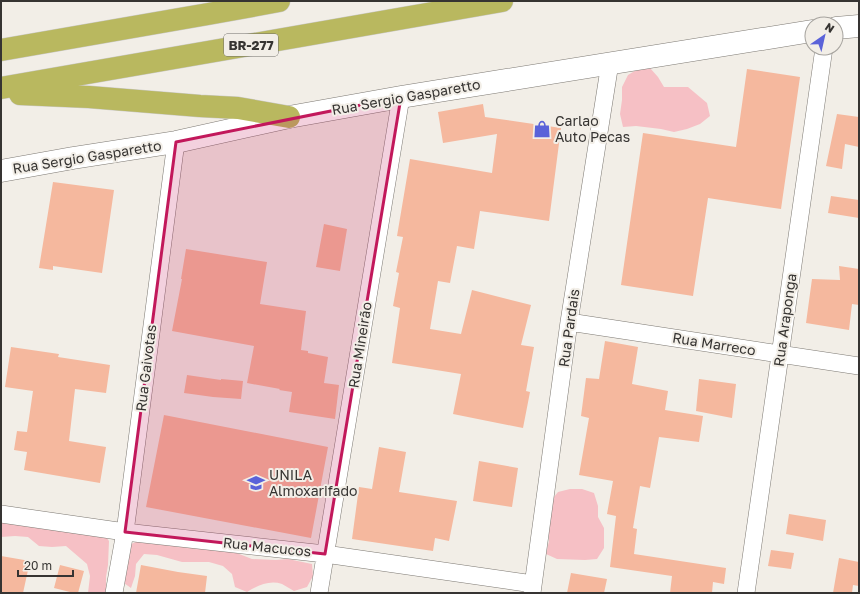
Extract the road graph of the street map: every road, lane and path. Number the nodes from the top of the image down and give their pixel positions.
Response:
1 (229, 1) edge
2 (279, 1) edge
3 (502, 1) edge
4 (208, 14) junction
5 (859, 26) edge
6 (844, 27) edge
7 (804, 32) edge
8 (1, 50) edge
9 (823, 56) edge
10 (610, 63) junction
11 (1, 88) edge
12 (1, 94) edge
13 (400, 97) junction
14 (289, 117) junction
15 (176, 142) junction
16 (1, 171) edge
17 (569, 322) junction
18 (780, 355) junction
19 (859, 366) edge
20 (1, 514) edge
21 (125, 532) junction
22 (325, 554) junction
23 (532, 588) edge
24 (114, 593) edge
25 (319, 593) edge
26 (746, 593) edge

1 - 4 highway
2 - 4 highway
3 - 11 highway, BR-277
4 - 8 highway
5 - 6 street
7 - 10 street, Rua Sergio Gasparetto
9 - 18 street, Rua Araponga
10 - 13 street, Rua Sergio Gasparetto
10 - 17 street, Rua Pardais
12 - 14 highway
13 - 14 street, Rua Sergio Gasparetto
13 - 22 street, Rua Mineirão
14 - 15 street, Rua Sergio Gasparetto
15 - 16 street, Rua Sergio Gasparetto
15 - 21 street, Rua Gaivotas
17 - 18 street, Rua Marreco
17 - 23 street, Rua Pardais
18 - 19 street, Rua Marreco
18 - 26 street, Rua Araponga
20 - 21 street, Rua Macucos
21 - 22 street, Rua Macucos
21 - 24 street, Rua Gaivotas
22 - 23 street, Rua Macucos
22 - 25 street, Rua Mineirão

